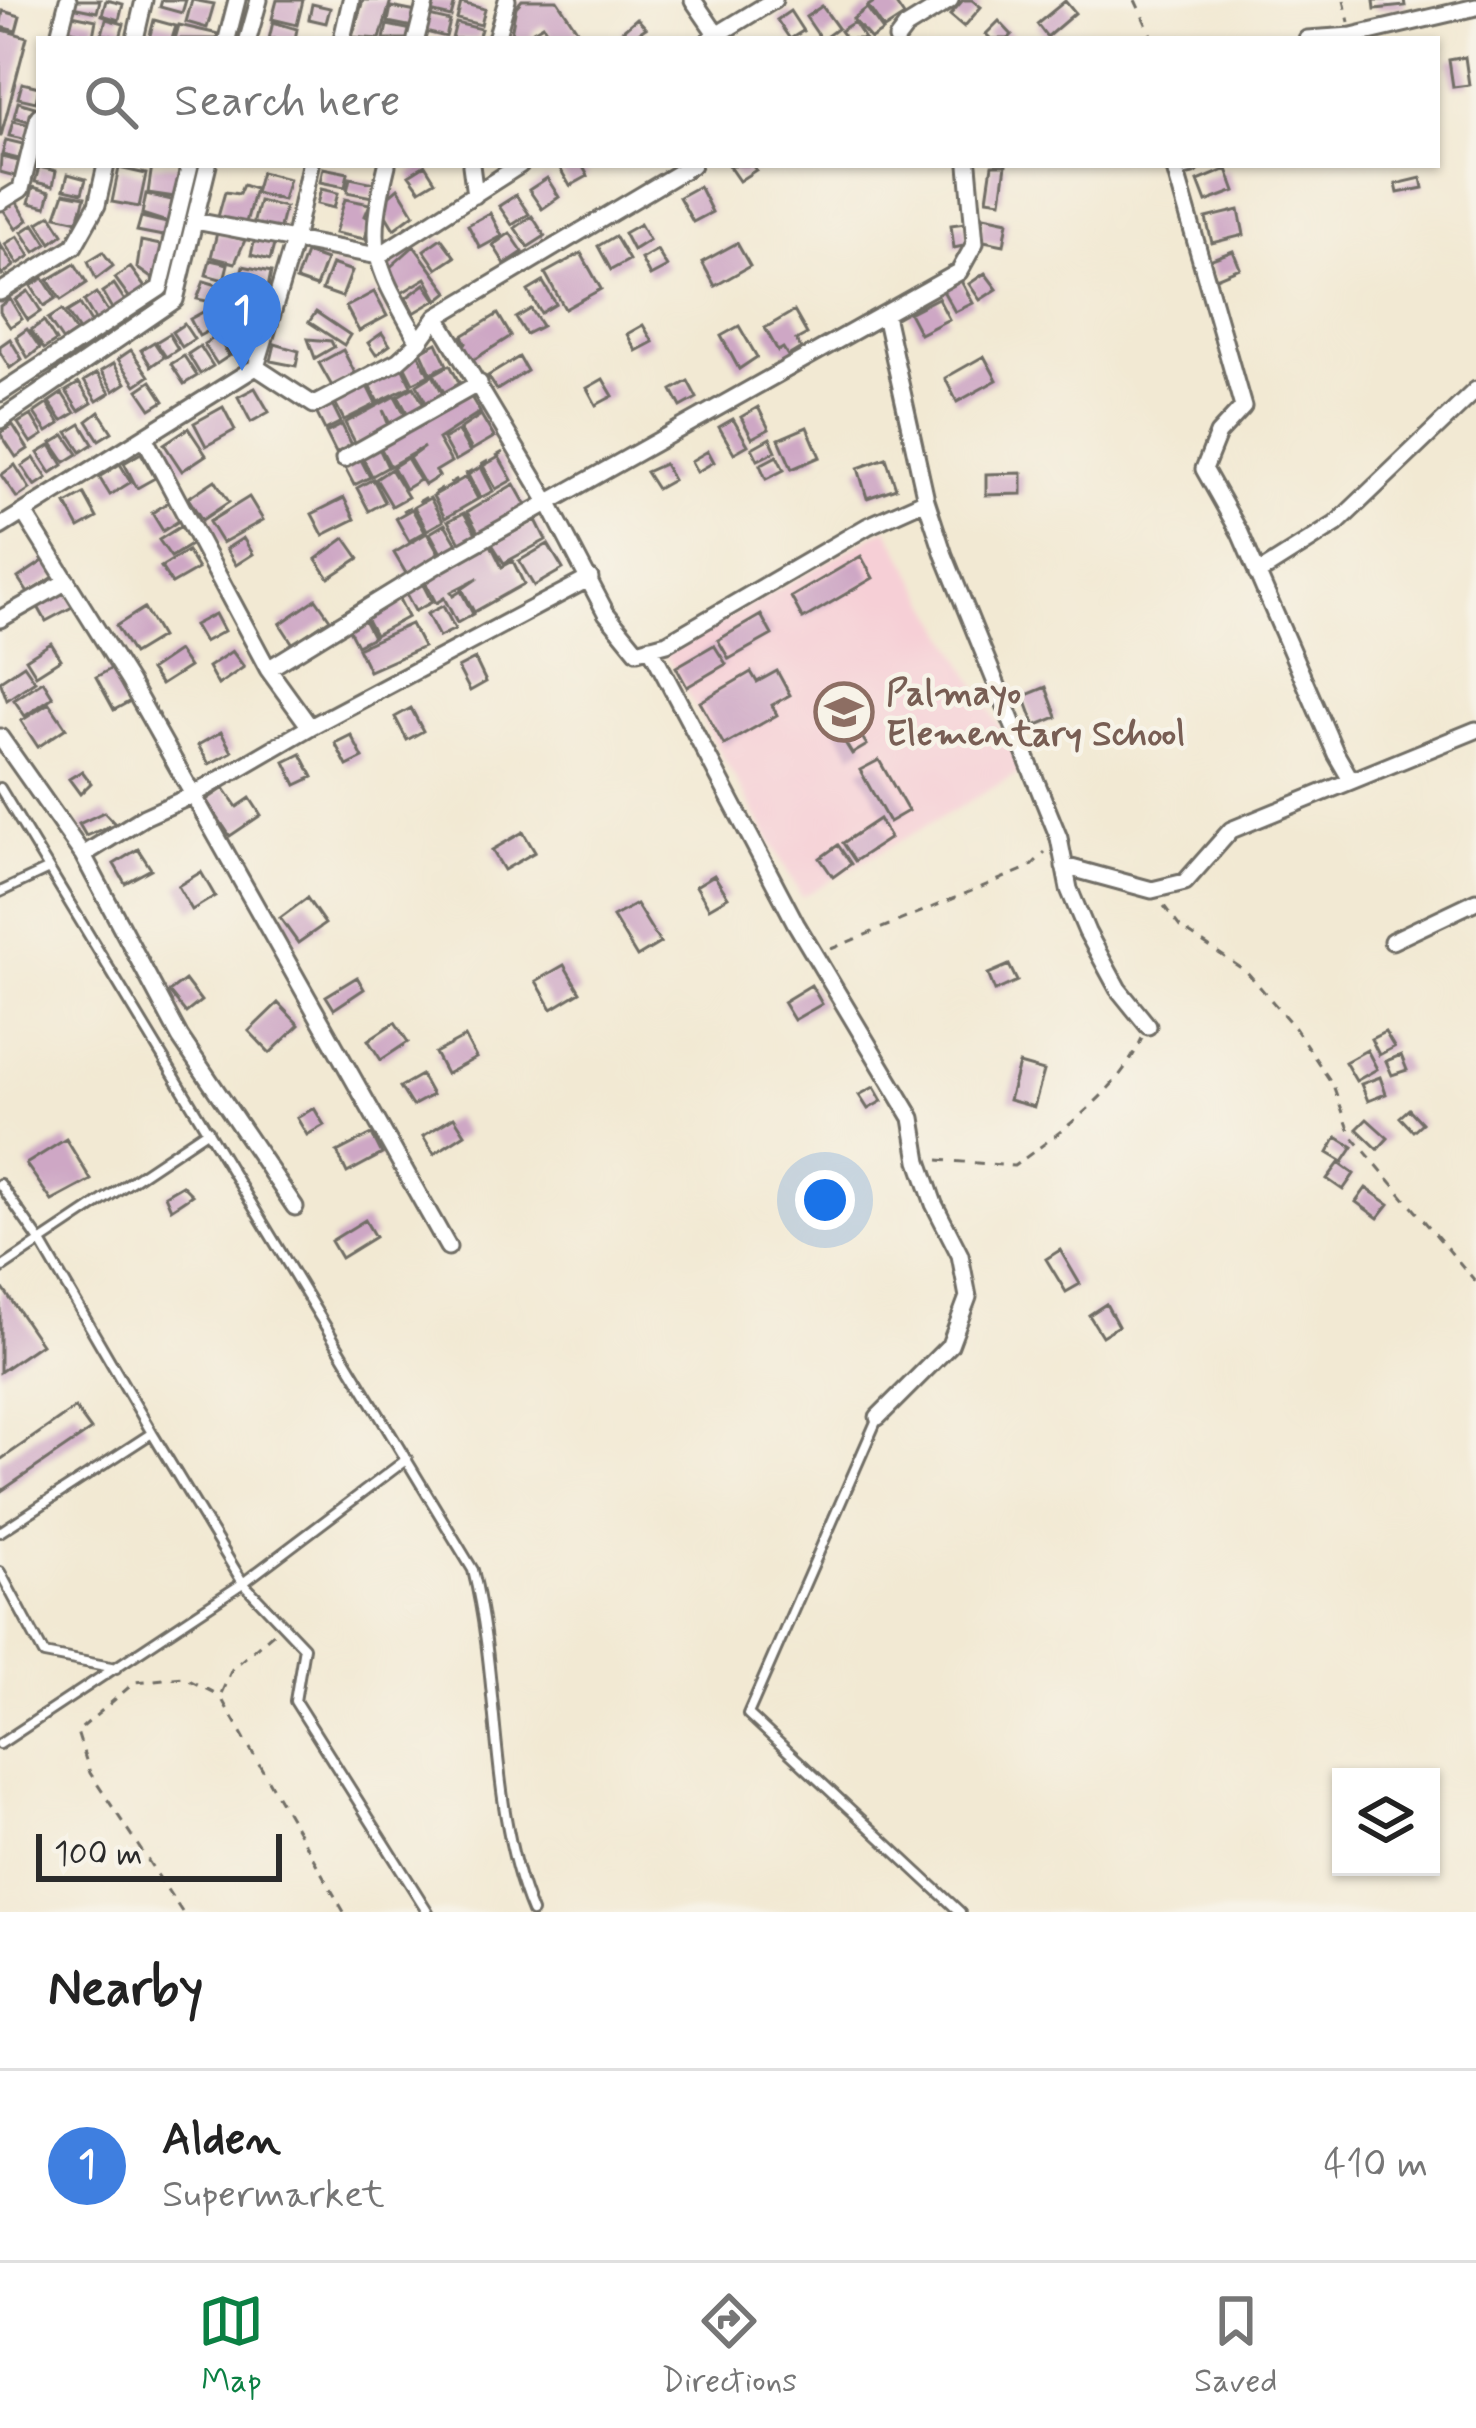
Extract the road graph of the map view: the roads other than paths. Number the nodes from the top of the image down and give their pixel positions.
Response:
1 (68, 0) edge
2 (144, 0) edge
3 (236, 0) edge
4 (259, 0) edge
5 (351, 0) edge
6 (426, 0) edge
7 (507, 0) edge
8 (693, 0) edge
9 (774, 0) edge
10 (950, 0) edge
11 (1476, 8) edge
12 (1386, 32) edge
13 (59, 36) edge
14 (136, 36) edge
15 (227, 36) edge
16 (249, 36) edge
17 (343, 36) edge
18 (417, 36) edge
19 (497, 36) edge
20 (713, 36) edge
21 (716, 36) edge
22 (899, 36) edge
23 (1352, 36) edge
24 (36, 128) edge
25 (105, 168) edge
26 (189, 168) edge
27 (207, 168) edge
28 (309, 168) edge
29 (386, 168) edge
30 (471, 168) edge
31 (516, 168) edge
32 (687, 168) edge
33 (968, 168) edge
34 (1179, 168) edge
35 (182, 190) junction
36 (201, 194) junction
37 (475, 195) junction
38 (0, 202) edge
39 (195, 221) junction
40 (293, 241) junction
41 (378, 256) junction
42 (0, 292) edge
43 (885, 315) junction
44 (437, 317) junction
45 (419, 342) junction
46 (256, 368) junction
47 (479, 383) junction
48 (1476, 390) edge
49 (0, 393) edge
50 (0, 420) edge
51 (144, 436) junction
52 (344, 459) dead end
53 (926, 500) junction
54 (548, 502) junction
55 (24, 513) junction
56 (0, 527) edge
57 (1257, 574) junction
58 (590, 578) junction
59 (67, 581) junction
60 (0, 619) edge
61 (650, 647) junction
62 (268, 669) junction
63 (310, 727) junction
64 (1476, 730) edge
65 (0, 737) edge
66 (1352, 780) junction
67 (0, 788) edge
68 (194, 795) junction
69 (82, 855) junction
70 (1064, 866) junction
71 (49, 869) junction
72 (0, 892) edge
73 (1476, 901) edge
74 (1392, 941) dead end
75 (1148, 1026) road end
76 (208, 1130) junction
77 (0, 1184) edge
78 (296, 1207) dead end
79 (42, 1244) junction
80 (448, 1246) dead end
81 (0, 1269) edge
82 (878, 1417) joint
83 (152, 1432) junction
84 (407, 1459) junction
85 (0, 1532) edge
86 (0, 1572) edge
87 (244, 1583) junction
88 (117, 1668) junction
89 (0, 1744) edge
90 (428, 1912) edge
91 (532, 1912) edge
92 (960, 1912) edge

1 - 13 street
2 - 14 street
3 - 15 street
4 - 16 street
5 - 17 street
6 - 18 street
7 - 19 street
8 - 20 street
9 - 21 street
10 - 22 street
11 - 12 street
12 - 23 street
24 - 38 street
25 - 42 street
26 - 35 street
27 - 36 street
28 - 40 street
29 - 41 street
30 - 37 street
31 - 37 street
32 - 44 street
33 - 43 street
34 - 57 street
35 - 36 street
35 - 49 street
36 - 39 street
37 - 41 street
39 - 40 street
39 - 50 street
40 - 41 street
40 - 46 street
41 - 45 street
43 - 53 street
43 - 54 street
44 - 45 street
44 - 47 street
45 - 46 street
46 - 51 street
47 - 52 street
47 - 54 street
48 - 57 street
51 - 55 street
51 - 62 street
53 - 61 street
53 - 70 street
54 - 58 street
54 - 62 street
55 - 56 street
55 - 59 street
57 - 66 street
58 - 61 street
58 - 63 street
59 - 60 street
59 - 68 street
61 - 82 street
62 - 63 street
63 - 68 street
64 - 66 street
65 - 69 street
66 - 70 street
67 - 71 lane
68 - 69 street
68 - 80 street
69 - 78 street
70 - 75 street
71 - 72 lane
71 - 76 lane
73 - 74 street
76 - 79 lane
76 - 84 lane
77 - 79 lane
79 - 81 lane
79 - 83 lane
82 - 92 lane
83 - 85 lane
83 - 87 lane
84 - 87 lane
84 - 91 lane
86 - 88 lane
87 - 88 lane
87 - 90 lane
88 - 89 lane

